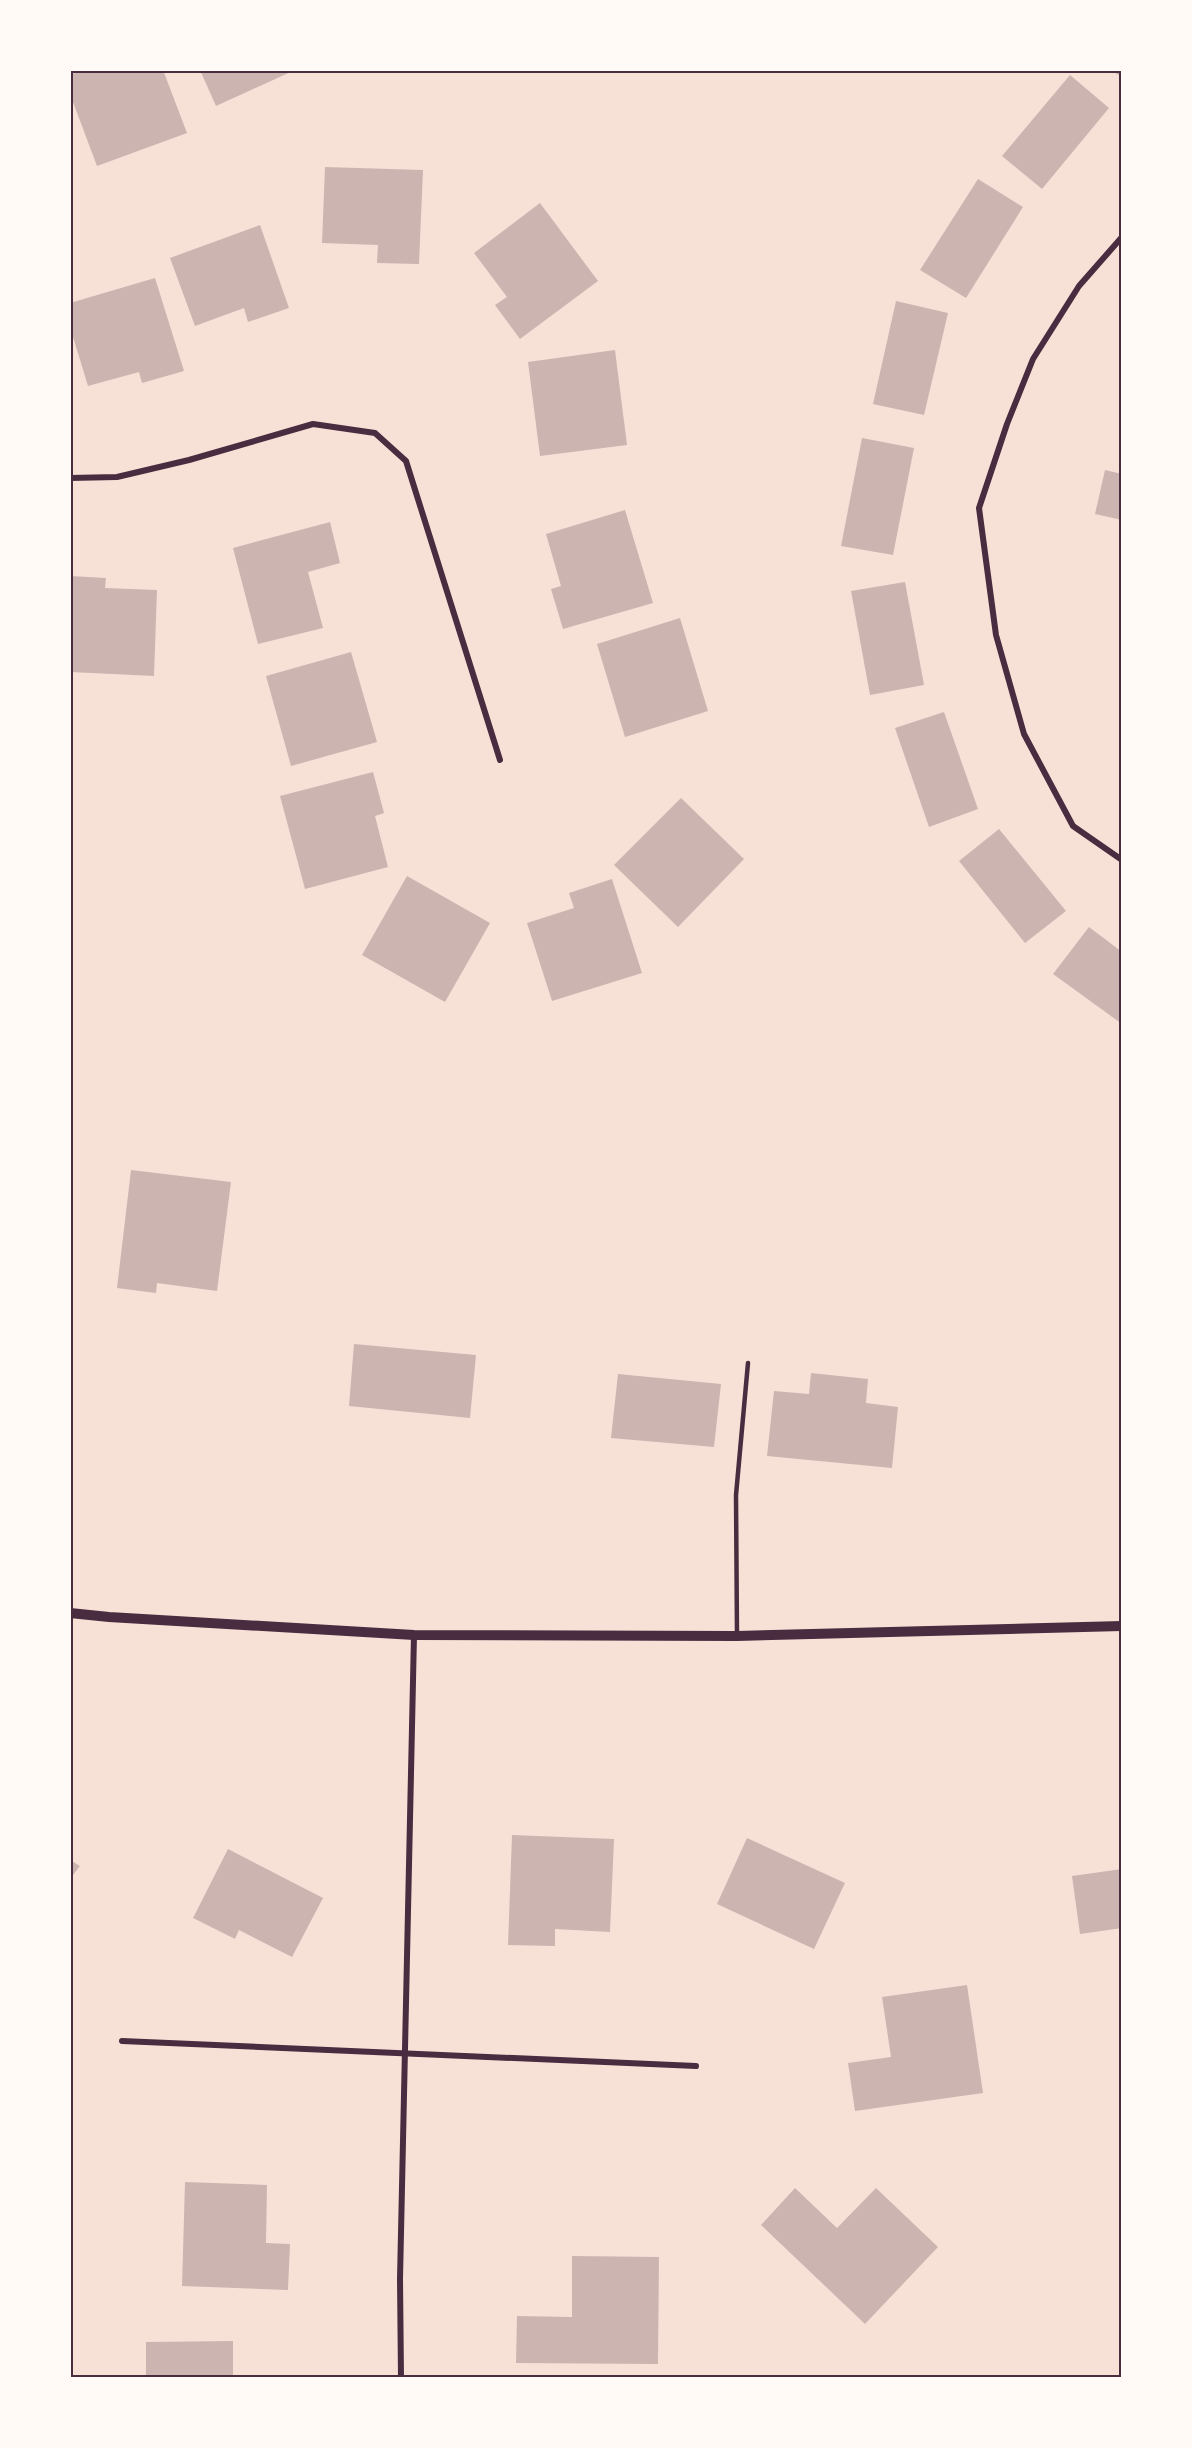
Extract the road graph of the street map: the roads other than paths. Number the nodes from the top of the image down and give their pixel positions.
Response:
1 (1122, 237) edge
2 (70, 478) edge
3 (500, 760) dead end
4 (1122, 860) edge
5 (748, 1363) dead end
6 (70, 1613) edge
7 (1122, 1626) edge
8 (414, 1635) junction
9 (737, 1636) junction
10 (122, 2041) dead end
11 (405, 2053) junction
12 (696, 2066) dead end
13 (401, 2378) edge

1 - 4 street
2 - 3 street
5 - 9 lane
6 - 8 street
7 - 9 street
8 - 9 street
8 - 11 street
10 - 11 street
11 - 12 street
11 - 13 street

